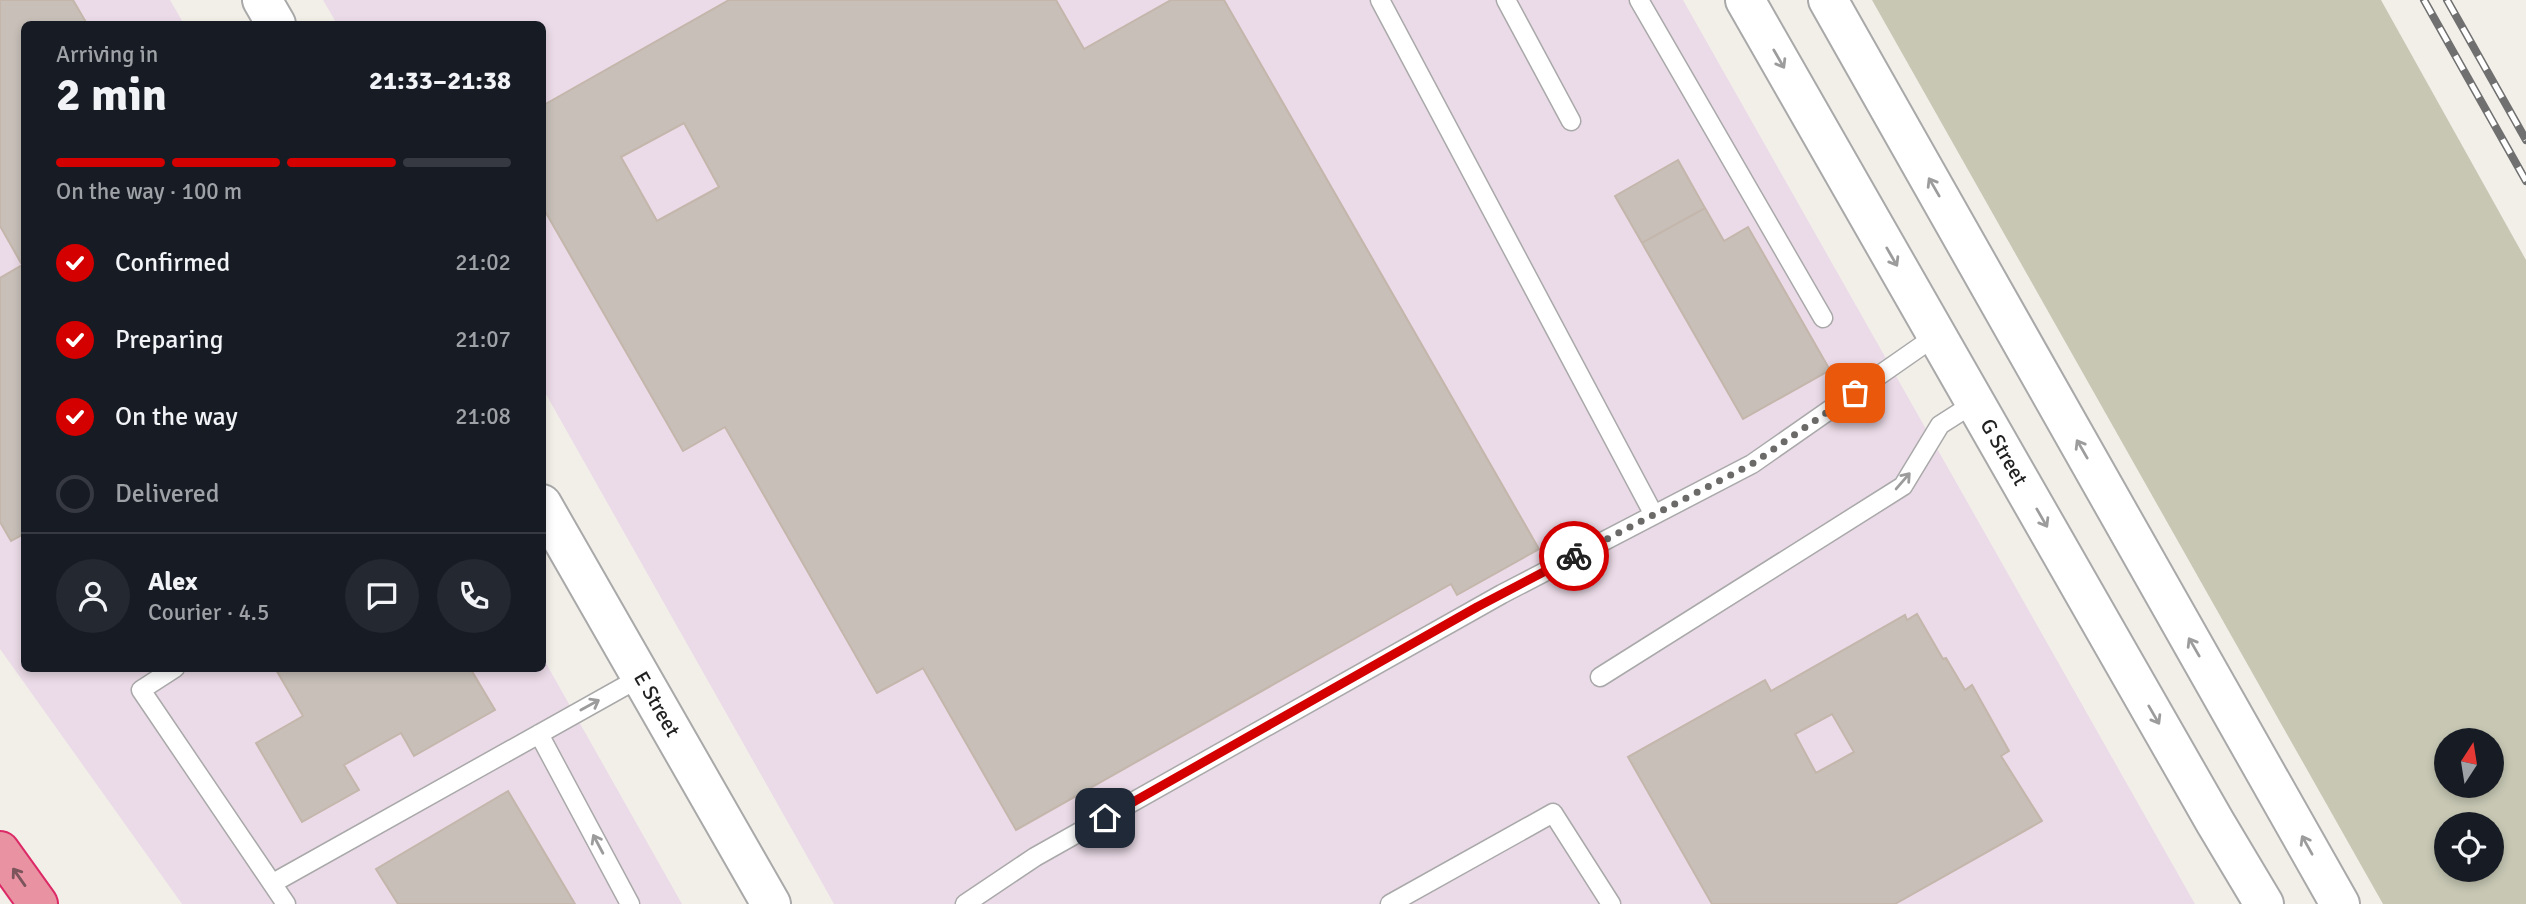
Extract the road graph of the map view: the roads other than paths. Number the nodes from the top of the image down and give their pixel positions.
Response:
1 (262, 0) edge
2 (1380, 0) edge
3 (1506, 0) edge
4 (1639, 0) edge
5 (1745, 0) edge
6 (1828, 0) edge
7 (274, 21) edge
8 (1571, 121) dead end
9 (1823, 318) dead end
10 (1937, 335) junction
11 (1976, 402) junction
12 (546, 511) edge
13 (1654, 515) junction
14 (170, 672) edge
15 (641, 677) junction
16 (1601, 677) dead end
17 (539, 734) junction
18 (0, 850) edge
19 (273, 883) junction
20 (38, 904) edge
21 (286, 904) edge
22 (630, 904) edge
23 (771, 904) edge
24 (965, 904) edge
25 (1390, 904) edge
26 (1611, 904) edge
27 (2264, 904) edge
28 (2340, 904) edge

1 - 7 street
2 - 13 lane
3 - 8 lane
4 - 9 lane
5 -> 10 street, G Street
28 -> 6 street
10 - 11 street, G Street
10 - 13 lane
16 -> 11 lane
11 -> 27 street, G Street
12 - 15 street, E Street
13 - 24 lane
14 - 19 lane
17 -> 15 lane
15 - 23 street, E Street
17 - 19 lane
22 -> 17 lane
20 -> 18 highway
19 - 21 lane
25 - 26 lane

